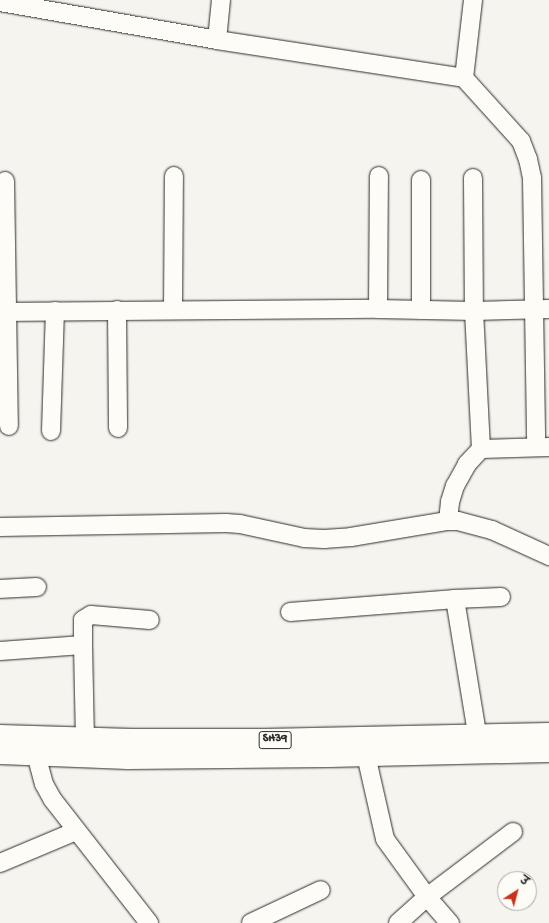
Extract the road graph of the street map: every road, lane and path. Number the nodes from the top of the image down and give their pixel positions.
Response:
1 (221, 0) edge
2 (473, 0) edge
3 (0, 2) edge
4 (217, 40) junction
5 (464, 78) junction
6 (174, 176) dead end
7 (379, 176) dead end
8 (473, 178) dead end
9 (421, 180) dead end
10 (5, 181) dead end
11 (378, 309) junction
12 (542, 309) edge
13 (117, 310) junction
14 (173, 310) junction
15 (421, 310) junction
16 (55, 311) junction
17 (474, 311) junction
18 (4, 312) edge
19 (9, 426) dead end
20 (118, 428) dead end
21 (51, 431) dead end
22 (542, 447) edge
23 (481, 449) junction
24 (448, 521) junction
25 (0, 527) edge
26 (549, 556) edge
27 (37, 587) dead end
28 (0, 590) edge
29 (501, 597) dead end
30 (455, 599) junction
31 (290, 612) dead end
32 (150, 620) dead end
33 (83, 645) junction
34 (0, 651) edge
35 (478, 734) junction
36 (549, 734) edge
37 (0, 736) edge
38 (85, 738) junction
39 (34, 746) junction
40 (364, 747) junction
41 (265, 748) junction
42 (549, 751) edge
43 (0, 753) edge
44 (76, 830) junction
45 (513, 832) dead end
46 (0, 863) edge
47 (321, 890) dead end
48 (427, 897) junction
49 (149, 923) edge
50 (251, 923) edge
51 (398, 923) edge
52 (450, 923) edge

1 - 4 street
2 - 5 street
3 - 4 street
4 - 5 street
5 - 12 street
6 - 14 street
7 - 11 street
8 - 17 street
9 - 15 street
10 - 18 street
11 - 14 street
11 - 15 street
12 - 17 street
12 - 22 street
13 - 14 street
13 - 16 street
13 - 20 street
15 - 17 street
16 - 18 street
16 - 21 street
17 - 23 street
18 - 19 street
22 - 23 street
23 - 24 street
24 - 25 street
24 - 26 street
27 - 28 street
29 - 30 street
30 - 31 street
30 - 35 street
32 - 33 street
33 - 34 street
33 - 38 street
35 - 36 main road, SH39
35 - 40 main road, SH39
37 - 39 main road, SH39
38 - 39 main road, SH39
38 - 41 main road, SH39
39 - 41 main road, SH39
39 - 43 main road, SH39
39 - 44 street
40 - 41 main road, SH39
40 - 42 main road, SH39
40 - 48 street
44 - 46 street
44 - 49 street
45 - 48 street
47 - 50 street
48 - 51 street
48 - 52 street

